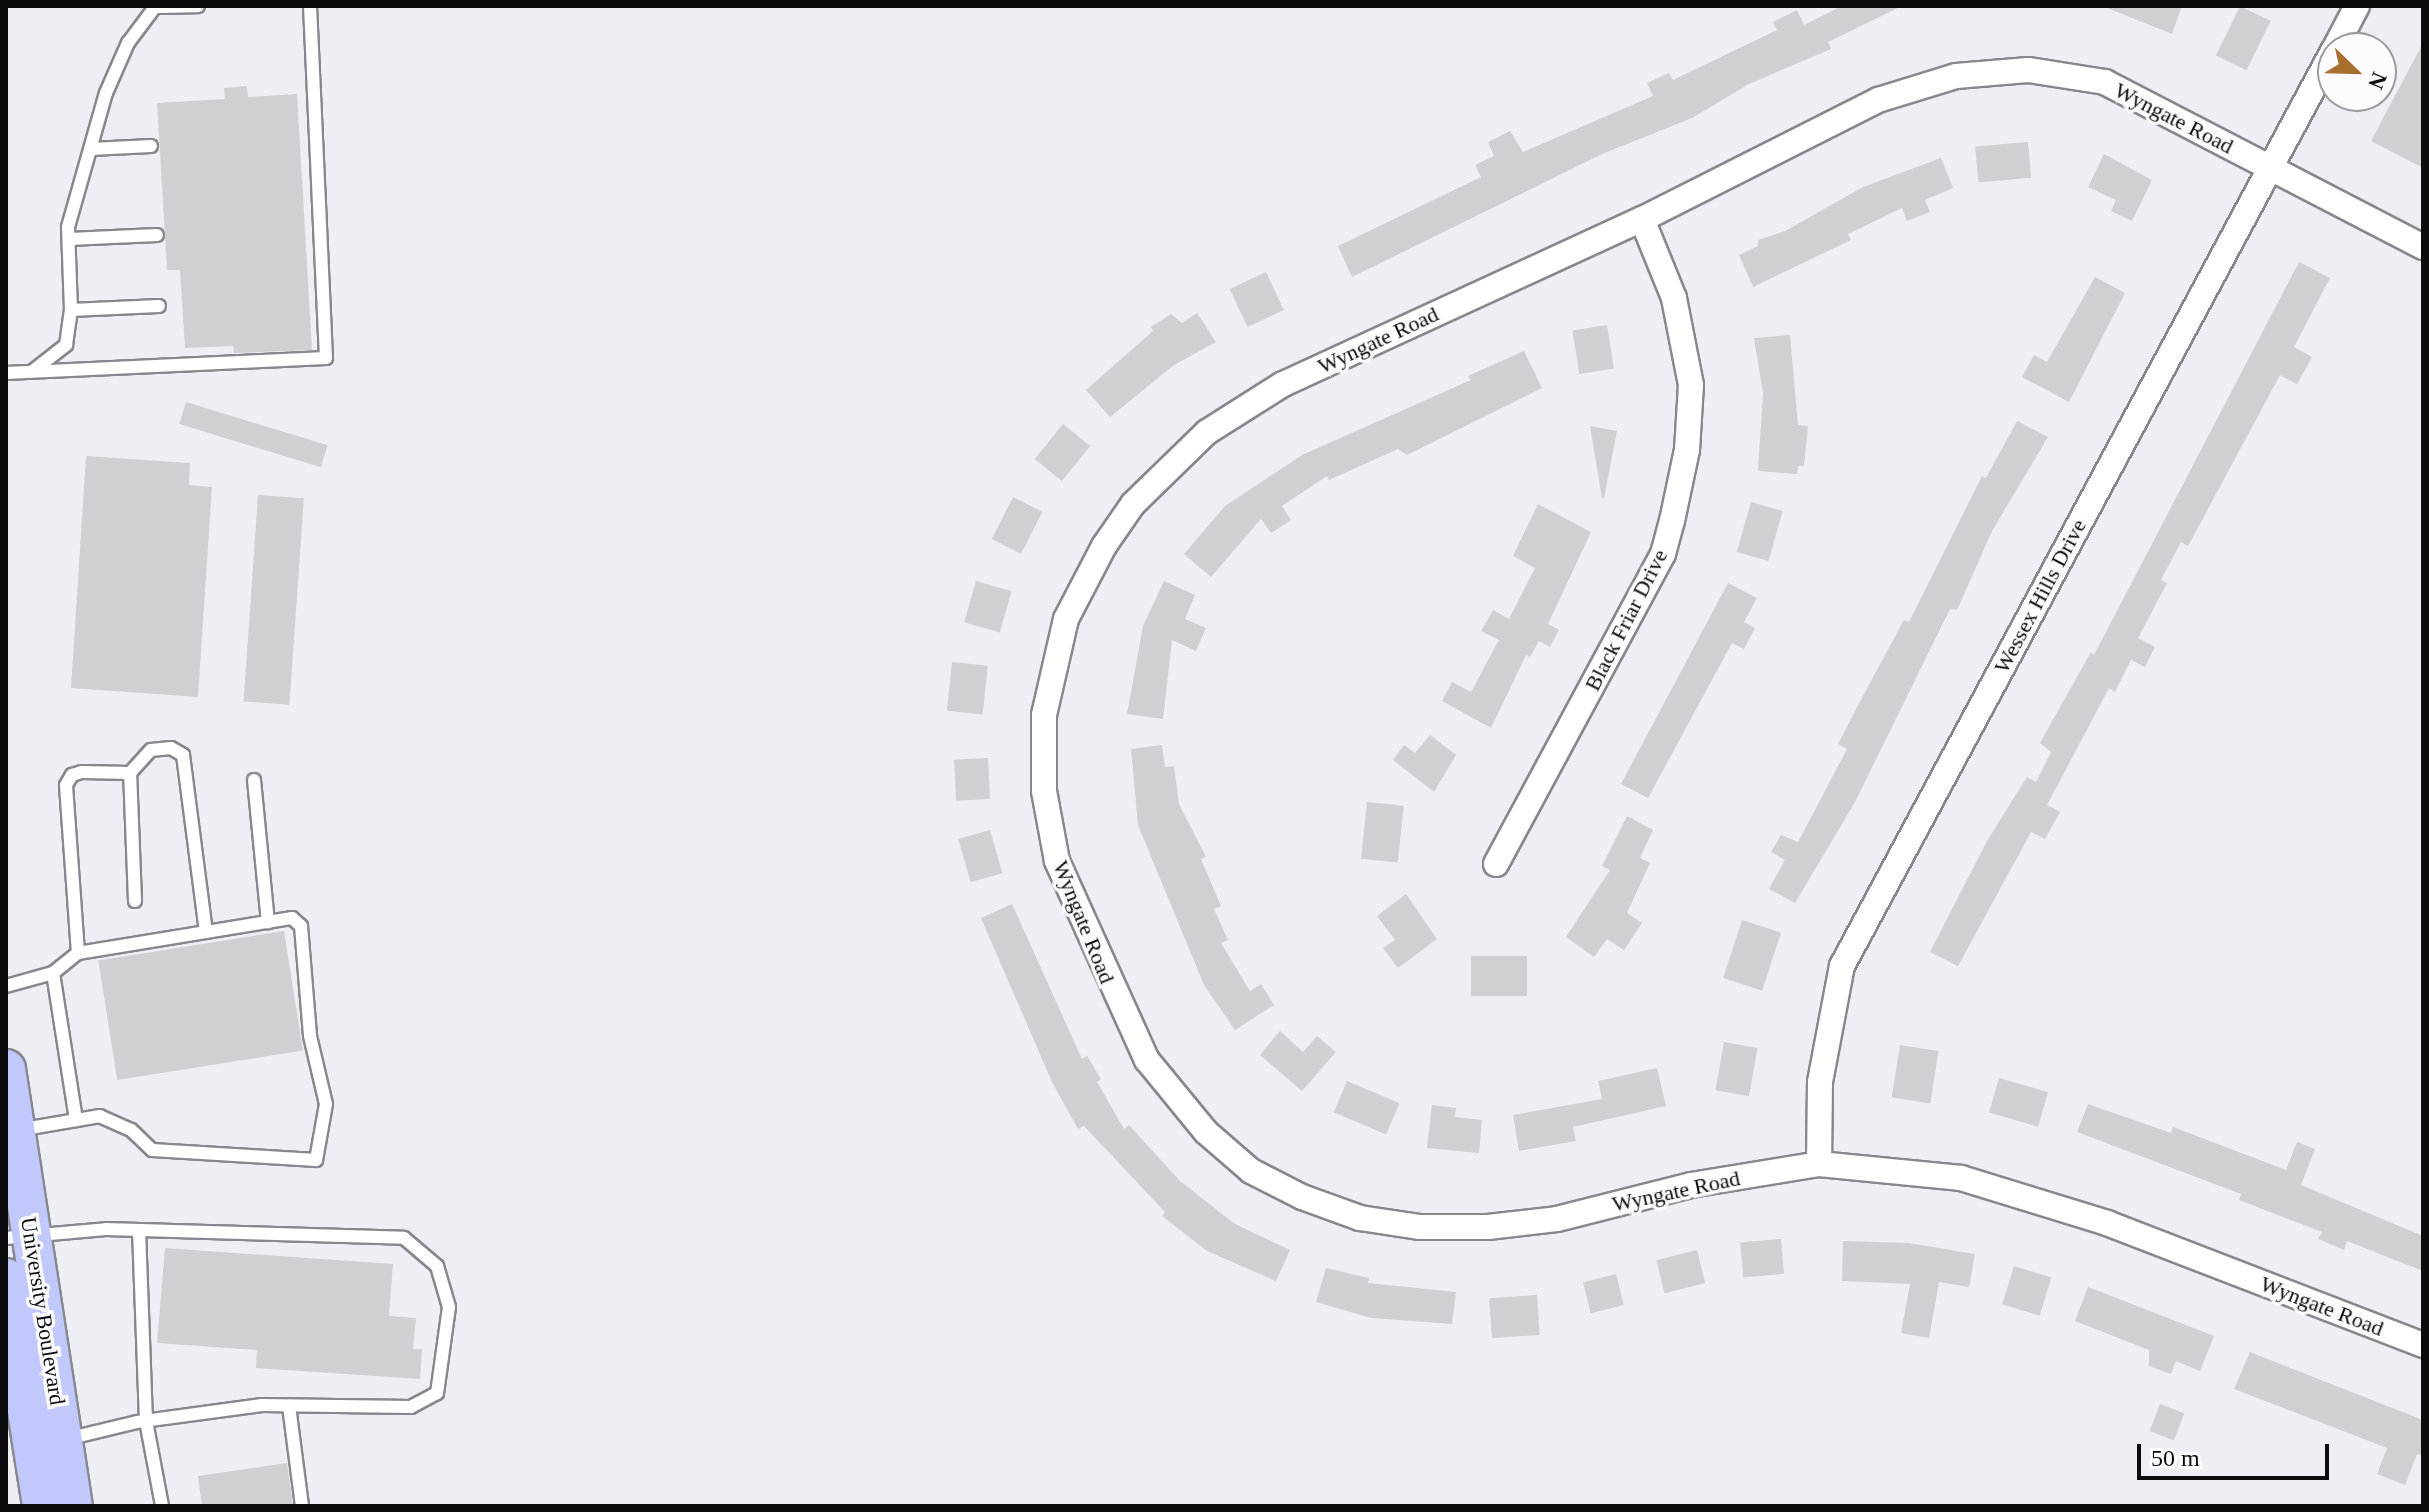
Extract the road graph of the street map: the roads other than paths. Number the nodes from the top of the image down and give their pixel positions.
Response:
1 (198, 6) edge
2 (310, 6) edge
3 (2357, 6) edge
4 (2343, 32) edge
5 (2317, 80) edge
6 (151, 146) dead end
7 (91, 149) junction
8 (2270, 167) junction
9 (1642, 219) junction
10 (157, 235) dead end
11 (69, 239) junction
12 (2423, 247) edge
13 (159, 306) dead end
14 (71, 310) junction
15 (34, 370) junction
16 (6, 373) edge
17 (130, 773) junction
18 (254, 780) dead end
19 (1496, 864) dead end
20 (135, 901) dead end
21 (268, 922) junction
22 (206, 932) junction
23 (78, 953) junction
24 (53, 973) junction
25 (6, 986) edge
26 (6, 1069) edge
27 (76, 1120) junction
28 (10, 1130) edge
29 (1819, 1164) junction
30 (139, 1230) junction
31 (18, 1236) edge
32 (6, 1278) edge
33 (2423, 1345) edge
34 (289, 1406) junction
35 (146, 1421) junction
36 (47, 1442) junction
37 (42, 1506) edge
38 (73, 1506) edge
39 (162, 1506) edge
40 (302, 1506) edge

1 - 7 lane
2 - 15 lane
3 - 4 street, Wessex Hills Drive
5 - 8 street, Wessex Hills Drive
6 - 7 lane
7 - 11 lane
8 - 9 street, Wyngate Road
8 - 12 street, Wyngate Road
8 - 29 street, Wessex Hills Drive
9 - 19 street, Black Friar Drive
9 - 29 street, Wyngate Road
10 - 11 lane
11 - 14 lane
13 - 14 lane
14 - 15 lane
15 - 16 lane
17 - 20 lane
17 - 22 lane
17 - 23 lane
18 - 21 lane
21 - 22 lane
21 - 27 lane
22 - 23 lane
23 - 24 lane
24 - 25 lane
24 - 27 lane
26 - 28 main road, University Boulevard
27 - 28 lane
28 - 31 main road, University Boulevard
29 - 33 street, Wyngate Road
30 - 31 lane
30 - 34 lane
30 - 35 lane
31 - 36 main road, University Boulevard
32 - 36 main road, University Boulevard
34 - 35 lane
34 - 40 lane
35 - 36 lane
35 - 39 lane
36 - 37 main road, University Boulevard
36 - 38 main road, University Boulevard

